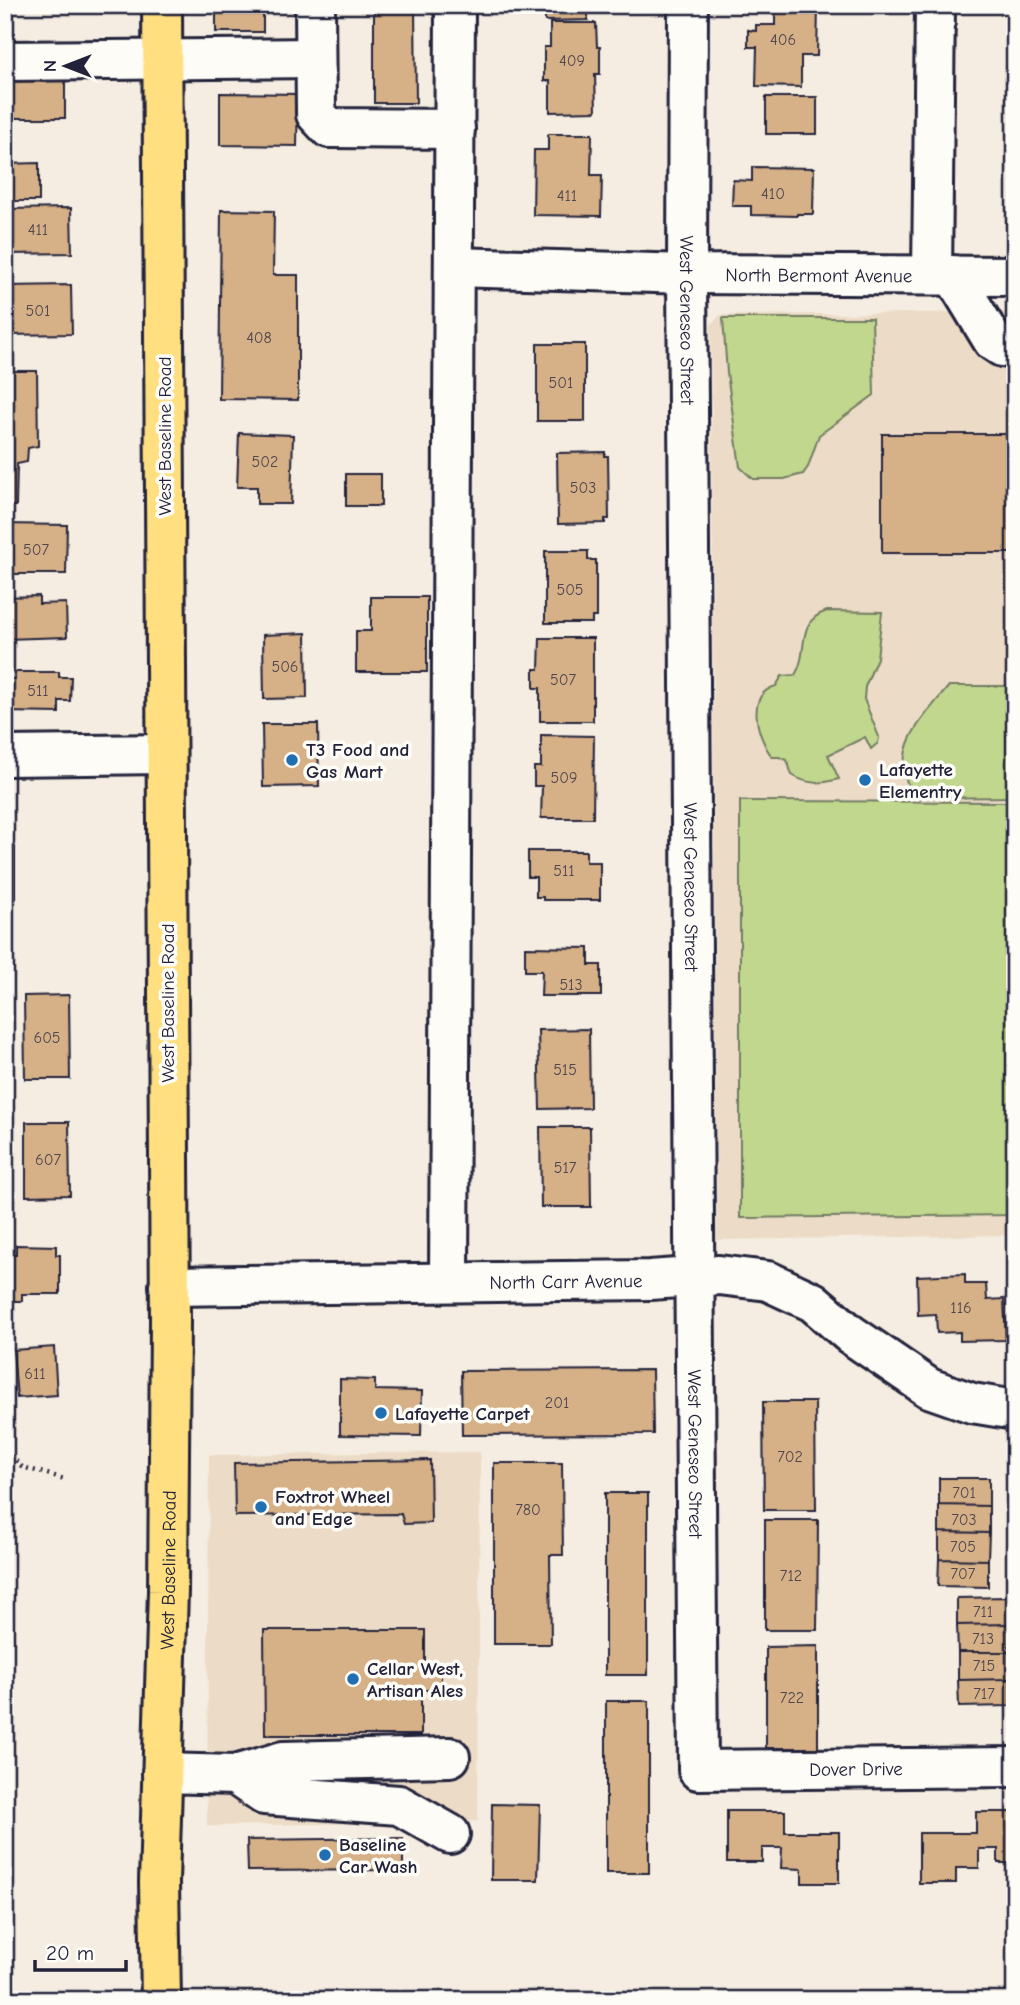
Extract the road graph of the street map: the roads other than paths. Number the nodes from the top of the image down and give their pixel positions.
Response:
1 (162, 5) edge
2 (315, 5) edge
3 (455, 5) edge
4 (688, 5) edge
5 (935, 5) edge
6 (315, 58) junction
7 (162, 59) junction
8 (5, 61) edge
9 (455, 129) junction
10 (455, 267) junction
11 (687, 274) junction
12 (942, 275) junction
13 (1015, 276) edge
14 (1015, 349) edge
15 (166, 754) junction
16 (5, 756) edge
17 (694, 1277) junction
18 (449, 1282) junction
19 (169, 1286) junction
20 (1015, 1410) edge
21 (450, 1757) dead end
22 (1015, 1767) edge
23 (698, 1770) joint
24 (162, 1773) junction
25 (235, 1775) junction
26 (450, 1834) dead end
27 (161, 2000) edge

1 - 7 main road, West Baseline Road
2 - 6 street
3 - 9 street
4 - 11 street, West Geneseo Street
5 - 12 street
6 - 7 street
6 - 9 street
7 - 8 street
7 - 15 main road, West Baseline Road
9 - 10 street
10 - 11 street, North Bermont Avenue
10 - 18 street
11 - 12 street, North Bermont Avenue
11 - 17 street, West Geneseo Street
12 - 13 street, North Bermont Avenue
12 - 14 street
15 - 16 street
15 - 19 main road, West Baseline Road
17 - 18 street, North Carr Avenue
17 - 20 street, North Carr Avenue
17 - 23 street, West Geneseo Street
18 - 19 street, North Carr Avenue
19 - 24 main road, West Baseline Road
21 - 25 street
22 - 23 street, Dover Drive
24 - 25 street
24 - 27 main road, West Baseline Road
25 - 26 street

